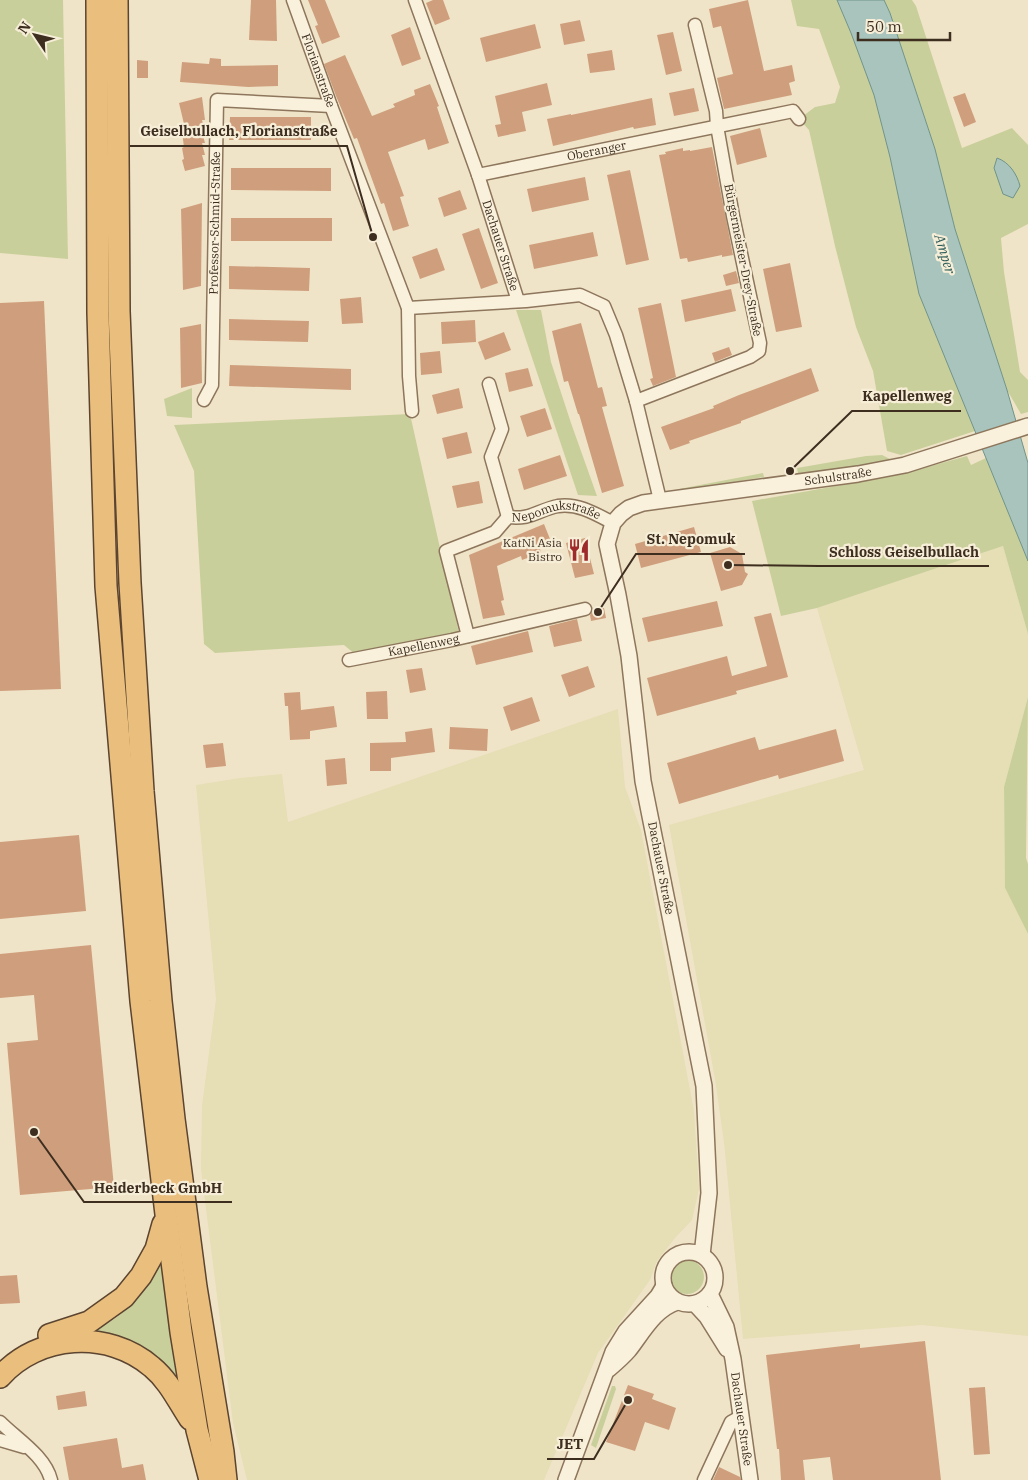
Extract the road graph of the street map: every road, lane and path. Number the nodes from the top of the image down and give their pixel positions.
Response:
1 (97, 0) edge
2 (117, 0) edge
3 (293, 0) edge
4 (415, 0) edge
5 (696, 25) dead end
6 (331, 106) junction
7 (799, 119) dead end
8 (717, 126) junction
9 (478, 175) junction
10 (518, 301) junction
11 (408, 308) junction
12 (489, 384) dead end
13 (204, 400) dead end
14 (636, 402) junction
15 (412, 411) dead end
16 (1028, 426) edge
17 (660, 500) junction
18 (508, 517) junction
19 (613, 523) junction
20 (585, 610) dead end
21 (468, 636) junction
22 (349, 660) dead end
23 (166, 1214) junction
24 (696, 1254) junction
25 (664, 1286) junction
26 (710, 1294) junction
27 (677, 1302) junction
28 (695, 1304) junction
29 (0, 1359) edge
30 (734, 1359) junction
31 (606, 1372) junction
32 (0, 1378) edge
33 (740, 1417) junction
34 (0, 1422) edge
35 (197, 1430) junction
36 (0, 1440) edge
37 (29, 1449) junction
38 (225, 1474) edge
39 (51, 1480) edge
40 (566, 1480) edge
41 (704, 1480) edge
42 (750, 1480) edge

1 - 23 highway
2 - 38 highway
3 - 6 street, Florianstraße
4 - 9 street, Dachauer Straße
5 - 8 street
6 - 11 street, Florianstraße
6 - 13 street, Professor-Schmid-Straße
7 - 8 street, Oberanger
8 - 9 street, Oberanger
8 - 14 street, Bürgermeister-Drey-Straße
9 - 10 street, Dachauer Straße
10 - 11 street
10 - 14 street, Dachauer Straße
11 - 15 street, Florianstraße
12 - 18 street
14 - 17 street, Dachauer Straße
16 - 17 street, Schulstraße
17 - 19 street, Schulstraße
18 - 19 street, Nepomukstraße
18 - 21 street, Nepomukstraße
19 - 24 street, Dachauer Straße
20 - 21 street, Kapellenweg
21 - 22 street, Kapellenweg
23 - 29 highway
23 - 35 highway
24 - 25 street
24 - 26 street
25 - 27 street
25 - 31 street
26 - 28 street
26 - 30 street, Dachauer Straße
27 - 28 street
27 - 31 street
28 - 30 street, Dachauer Straße
30 - 33 street, Dachauer Straße
31 - 40 street
32 - 35 highway
33 - 41 street
33 - 42 street, Dachauer Straße
34 - 37 street
35 - 38 highway
36 - 37 street
37 - 39 street

